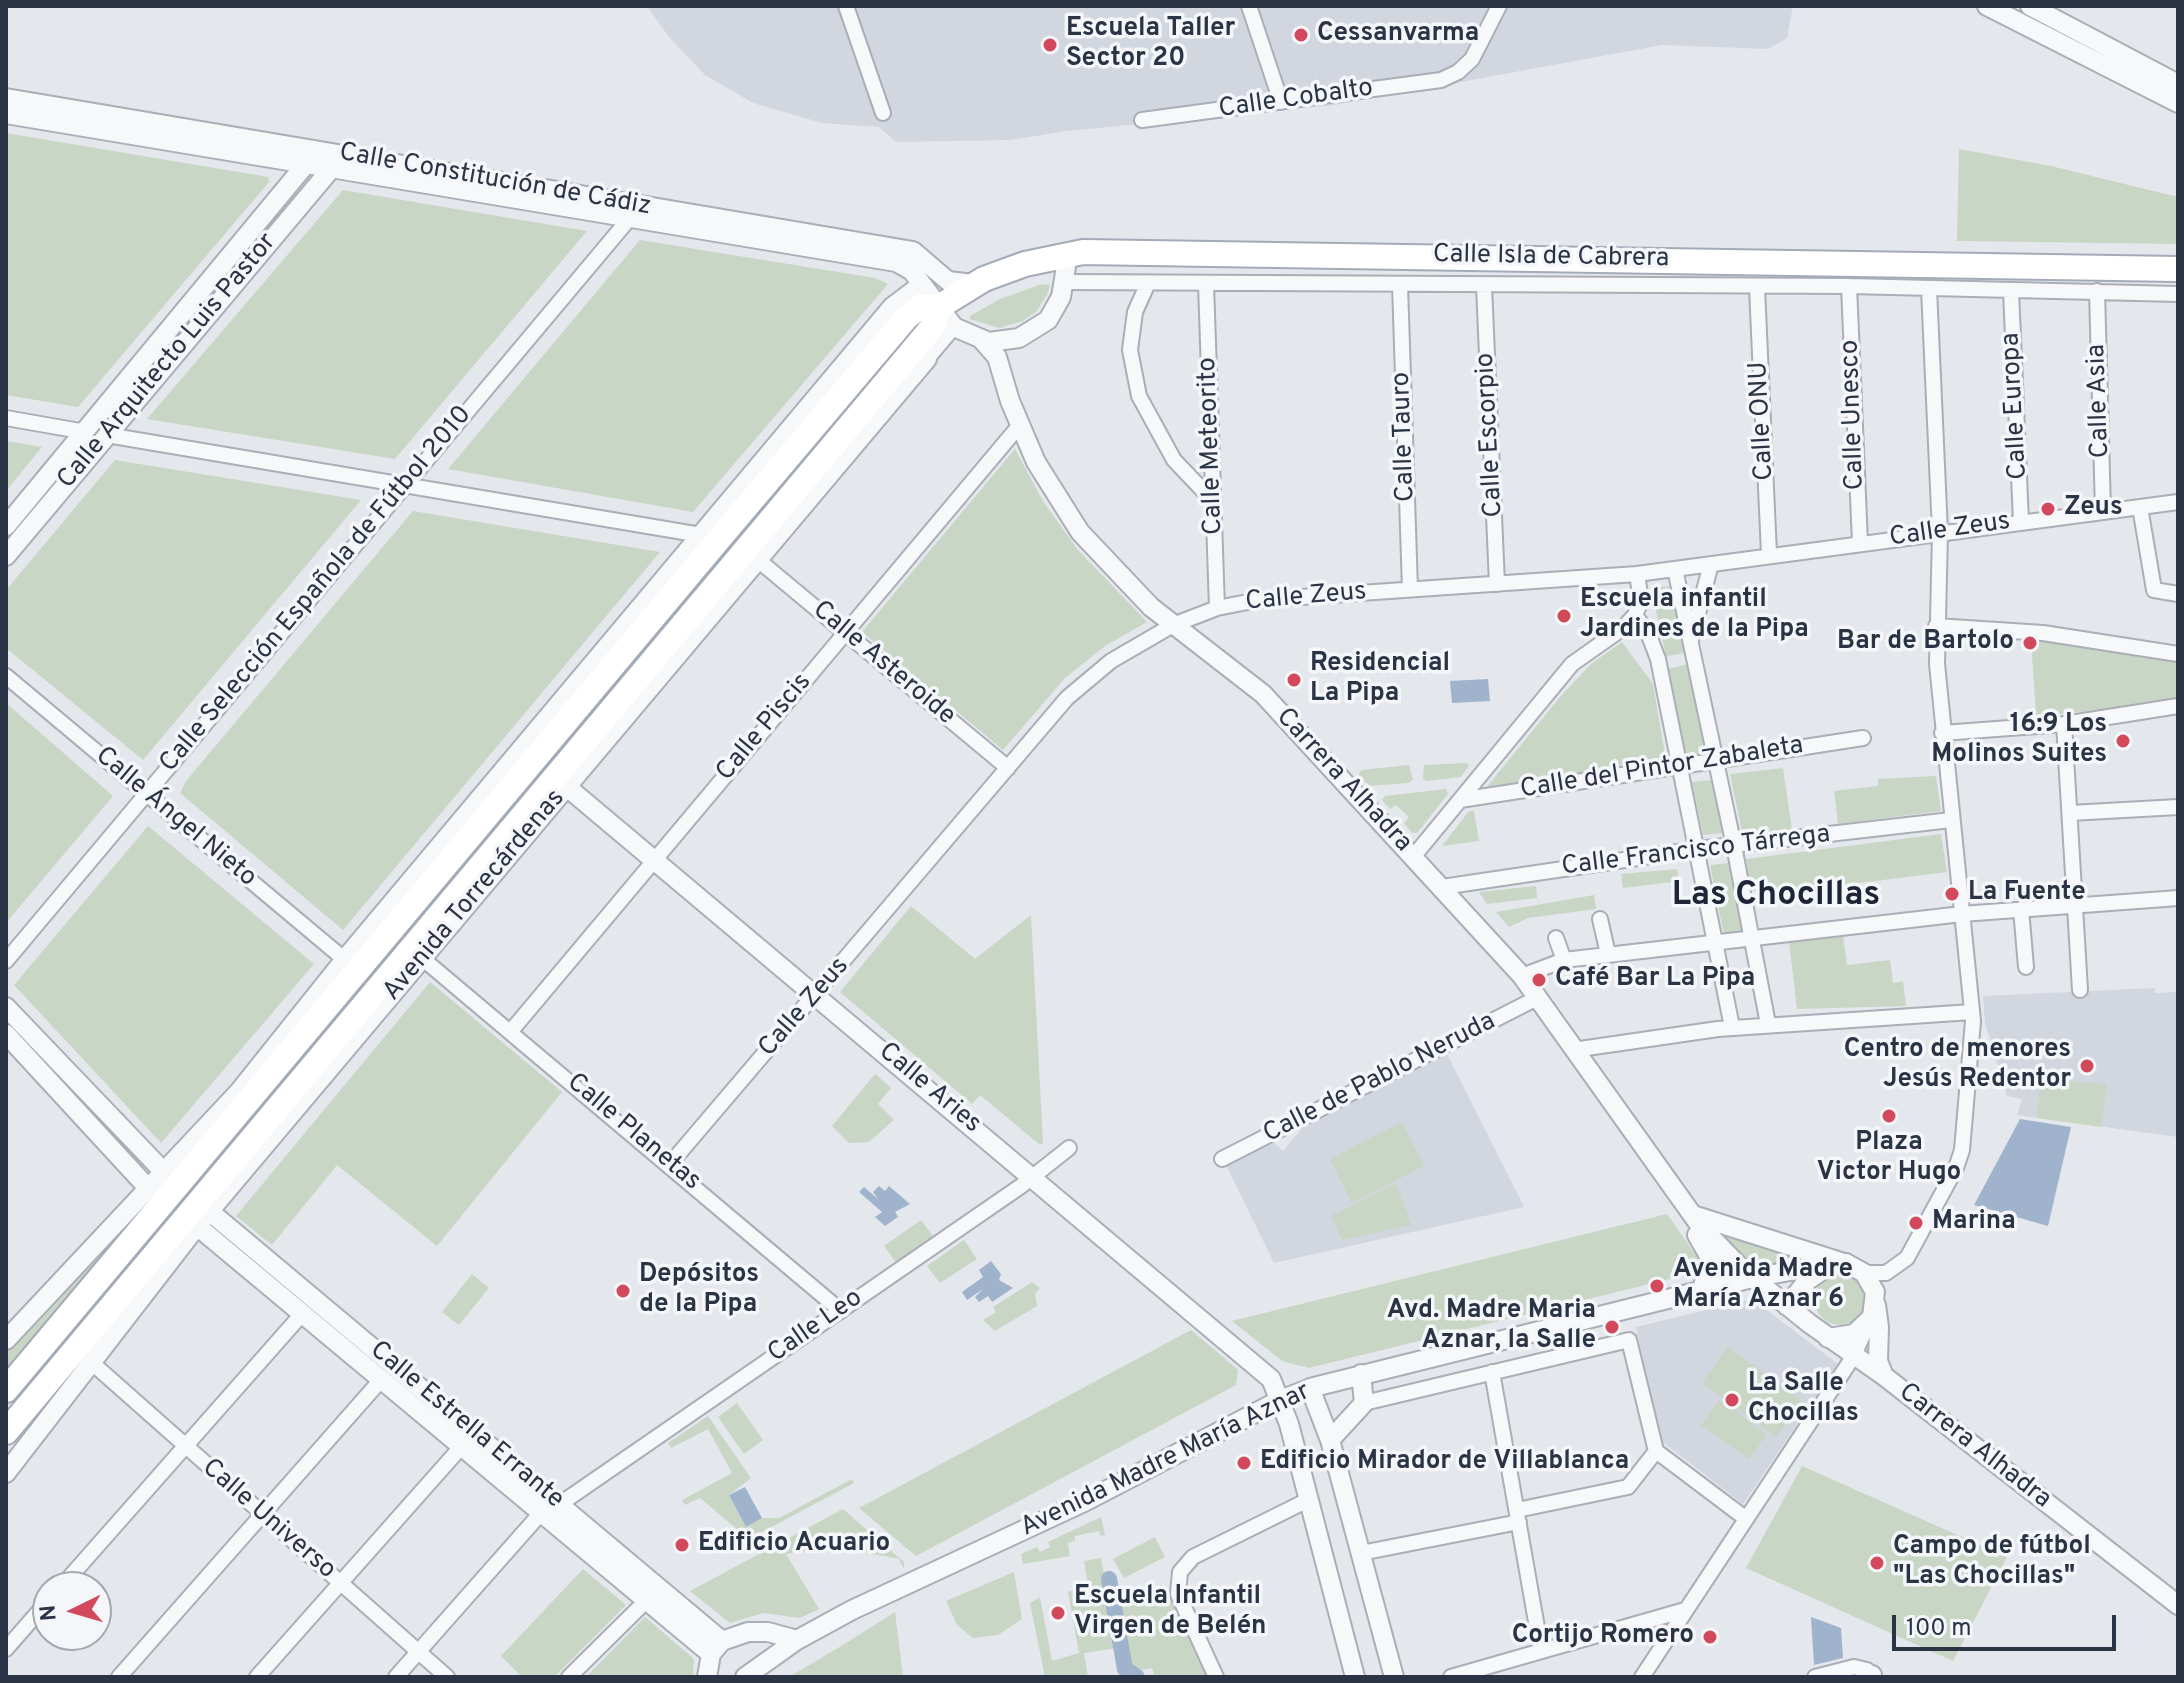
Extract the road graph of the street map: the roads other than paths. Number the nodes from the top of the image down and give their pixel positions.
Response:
1 (846, 6) edge
2 (1249, 6) edge
3 (1499, 6) edge
4 (1987, 6) edge
5 (2030, 6) edge
6 (2178, 84) edge
7 (6, 98) edge
8 (1281, 102) junction
9 (2178, 103) edge
10 (883, 113) dead end
11 (6, 114) edge
12 (1142, 120) dead end
13 (306, 164) junction
14 (331, 169) junction
15 (629, 219) junction
16 (1068, 254) junction
17 (2178, 269) edge
18 (1066, 282) junction
19 (1148, 283) junction
20 (974, 284) junction
21 (1206, 284) junction
22 (1400, 285) junction
23 (1484, 286) junction
24 (1849, 286) junction
25 (1757, 288) junction
26 (1929, 289) junction
27 (2011, 291) junction
28 (2097, 291) junction
29 (2178, 294) edge
30 (933, 310) junction
31 (982, 340) junction
32 (1014, 340) junction
33 (997, 357) junction
34 (927, 359) joint
35 (6, 418) edge
36 (1019, 426) junction
37 (86, 432) junction
38 (107, 435) junction
39 (404, 486) junction
40 (1214, 502) junction
41 (2178, 502) edge
42 (2140, 507) junction
43 (2103, 511) junction
44 (2021, 522) junction
45 (6, 526) edge
46 (1940, 532) junction
47 (701, 535) junction
48 (1860, 543) junction
49 (1769, 554) junction
50 (6, 556) edge
51 (758, 560) junction
52 (1711, 564) junction
53 (1675, 569) junction
54 (1637, 574) junction
55 (1497, 584) junction
56 (1410, 589) junction
57 (2178, 594) edge
58 (1217, 608) junction
59 (1635, 615) junction
60 (1173, 625) junction
61 (1936, 626) junction
62 (846, 633) junction
63 (1690, 640) junction
64 (2178, 654) edge
65 (6, 676) edge
66 (2178, 706) edge
67 (2064, 724) junction
68 (1942, 733) junction
69 (1863, 738) dead end
70 (1716, 762) junction
71 (1682, 767) junction
72 (1008, 768) junction
73 (567, 787) junction
74 (146, 794) junction
75 (1460, 800) junction
76 (2178, 807) edge
77 (2070, 813) junction
78 (1951, 820) junction
79 (1734, 846) junction
80 (1698, 849) junction
81 (1413, 857) junction
82 (655, 859) junction
83 (1442, 887) junction
84 (2178, 898) edge
85 (2074, 903) junction
86 (2021, 909) junction
87 (1962, 914) junction
88 (1600, 919) dead end
89 (1556, 938) dead end
90 (1752, 939) junction
91 (1716, 944) junction
92 (1608, 954) junction
93 (423, 959) junction
94 (1564, 960) junction
95 (6, 961) edge
96 (2026, 967) dead end
97 (345, 971) junction
98 (1522, 976) junction
99 (2080, 990) dead end
100 (816, 995) junction
101 (1537, 998) junction
102 (6, 1007) edge
103 (1972, 1012) junction
104 (1768, 1024) junction
105 (1732, 1027) junction
106 (511, 1031) junction
107 (6, 1034) edge
108 (1573, 1050) junction
109 (1069, 1148) dead end
110 (1222, 1159) dead end
111 (670, 1164) junction
112 (162, 1170) junction
113 (1034, 1177) junction
114 (147, 1187) junction
115 (1693, 1215) junction
116 (203, 1219) junction
117 (235, 1233) junction
118 (222, 1248) junction
119 (1837, 1263) junction
120 (1864, 1273) junction
121 (1752, 1278) junction
122 (1701, 1291) junction
123 (1787, 1306) junction
124 (841, 1311) junction
125 (1874, 1311) junction
126 (302, 1314) junction
127 (1828, 1338) junction
128 (6, 1340) edge
129 (1853, 1357) junction
130 (91, 1362) junction
131 (1492, 1372) junction
132 (1361, 1374) junction
133 (1884, 1376) junction
134 (380, 1381) junction
135 (1310, 1388) junction
136 (6, 1390) edge
137 (1280, 1400) junction
138 (1364, 1403) junction
139 (1320, 1415) junction
140 (1289, 1424) junction
141 (6, 1432) edge
142 (1330, 1440) junction
143 (462, 1446) junction
144 (185, 1448) junction
145 (1656, 1451) junction
146 (6, 1473) edge
147 (1308, 1500) junction
148 (560, 1504) junction
149 (541, 1513) junction
150 (263, 1514) junction
151 (1518, 1516) junction
152 (1745, 1518) junction
153 (1361, 1553) junction
154 (75, 1571) edge
155 (340, 1583) junction
156 (646, 1601) junction
157 (2178, 1605) edge
158 (1685, 1610) junction
159 (32, 1619) edge
160 (797, 1640) junction
161 (716, 1647) junction
162 (6, 1649) edge
163 (1541, 1650) junction
164 (419, 1651) junction
165 (756, 1673) edge
166 (1872, 1676) edge
167 (119, 1677) edge
168 (257, 1677) edge
169 (396, 1677) edge
170 (447, 1677) edge
171 (569, 1677) edge
172 (707, 1677) edge
173 (1216, 1677) edge
174 (1355, 1677) edge
175 (1394, 1677) edge
176 (1451, 1677) edge
177 (1642, 1677) edge
178 (1815, 1677) edge

1 - 10 street
2 - 8 street
3 - 8 street, Calle Cobalto
4 - 9 street
5 - 6 street
7 - 20 street, Calle Constitución de Cádiz
8 - 12 street, Calle Cobalto
11 - 13 street, Calle Constitución de Cádiz
13 - 14 street, Calle Constitución de Cádiz
13 - 37 street, Calle Arquitecto Luis Pastor
14 - 15 street, Calle Constitución de Cádiz
14 - 38 street, Calle Arquitecto Luis Pastor
15 - 30 street, Calle Constitución de Cádiz
15 - 39 street, Calle Selección Española de Fútbol 2010
16 - 17 main road, Calle Isla de Cabrera
16 - 18 street
16 - 20 main road, Calle Isla de Cabrera
18 - 19 street, Calle Isla de Cabrera
18 - 32 street
19 - 21 street, Calle Isla de Cabrera
19 - 40 street
20 - 30 main road, Calle Isla de Cabrera
21 - 22 street, Calle Isla de Cabrera
21 - 40 street, Calle Meteorito
22 - 23 street, Calle Isla de Cabrera
22 - 56 street, Calle Tauro
23 - 25 street, Calle Isla de Cabrera
23 - 55 street, Calle Escorpio
24 - 25 street, Calle Isla de Cabrera
24 - 26 street, Calle Isla de Cabrera
24 - 48 street, Calle Unesco
25 - 49 street, Calle ONU
26 - 27 street, Calle Isla de Cabrera
26 - 46 street
27 - 28 street, Calle Isla de Cabrera
27 - 44 street, Calle Europa
28 - 29 street, Calle Isla de Cabrera
28 - 43 street, Calle Asia
30 - 31 street, Calle Constitución de Cádiz
30 - 34 street, Avenida Torrecárdenas
30 - 47 street, Avenida Torrecárdenas
30 - 97 main road, Avenida Torrecárdenas
30 - 141 main road, Avenida Torrecárdenas
31 - 32 street
31 - 33 street, Carrera Alhadra
32 - 33 street
33 - 36 street, Carrera Alhadra
34 - 51 street, Avenida Torrecárdenas
35 - 37 street
36 - 60 street, Carrera Alhadra
36 - 62 street, Calle Piscis
37 - 45 street, Calle Arquitecto Luis Pastor
38 - 39 street
38 - 50 street, Calle Arquitecto Luis Pastor
39 - 47 street
39 - 74 street, Calle Selección Española de Fútbol 2010
40 - 58 street, Calle Meteorito
41 - 42 street, Calle Zeus
42 - 43 street, Calle Zeus
42 - 57 street
43 - 44 street, Calle Zeus
44 - 46 street, Calle Zeus
46 - 48 street, Calle Zeus
46 - 61 street
47 - 97 street, Avenida Torrecárdenas
48 - 49 street, Calle Zeus
49 - 52 street, Calle Zeus
51 - 62 street, Calle Asteroide
51 - 73 street, Avenida Torrecárdenas
52 - 53 street, Calle Zeus
52 - 63 street
53 - 54 street, Calle Zeus
53 - 63 street
54 - 55 street, Calle Zeus
54 - 59 street
55 - 56 street, Calle Zeus
56 - 58 street, Calle Zeus
58 - 60 street, Calle Zeus
59 - 71 street
59 - 75 street
60 - 72 street, Calle Zeus
60 - 81 street, Carrera Alhadra
61 - 64 street
61 - 68 street
62 - 72 street, Calle Asteroide
62 - 82 street, Calle Piscis
63 - 70 street
65 - 74 street, Calle Ángel Nieto
66 - 67 street
67 - 68 street
67 - 77 street
68 - 78 street
69 - 70 street, Calle del Pintor Zabaleta
70 - 71 street, Calle del Pintor Zabaleta
70 - 79 street
71 - 75 street, Calle del Pintor Zabaleta
71 - 80 street
72 - 100 street, Calle Zeus
73 - 82 street, Calle Aries
73 - 93 street, Avenida Torrecárdenas
74 - 95 street, Calle Selección Española de Fútbol 2010
74 - 97 street, Calle Ángel Nieto
75 - 81 street
76 - 77 street
77 - 85 street
78 - 79 street, Calle Francisco Tárrega
78 - 87 street
79 - 80 street, Calle Francisco Tárrega
79 - 90 street
80 - 83 street, Calle Francisco Tárrega
80 - 91 street
81 - 83 street, Carrera Alhadra
82 - 100 street, Calle Aries
82 - 106 street, Calle Piscis
83 - 98 street, Carrera Alhadra
84 - 85 street
85 - 86 street
85 - 99 street
86 - 87 street
86 - 96 street
87 - 90 street
87 - 103 street
88 - 92 street
89 - 94 street
90 - 91 street
90 - 104 street
91 - 92 street
91 - 105 street
92 - 94 street
93 - 106 street, Calle Planetas
93 - 116 street, Avenida Torrecárdenas
94 - 98 street
97 - 112 street, Avenida Torrecárdenas
97 - 136 main road, Avenida Torrecárdenas
98 - 101 street, Carrera Alhadra
100 - 111 street, Calle Zeus
100 - 113 street, Calle Aries
101 - 108 street, Carrera Alhadra
101 - 110 street, Calle de Pablo Neruda
102 - 112 street
103 - 104 street
103 - 120 street
104 - 105 street
105 - 108 street
106 - 111 street, Calle Planetas
107 - 114 street
108 - 115 street, Carrera Alhadra
109 - 113 street, Calle Leo
111 - 124 street, Calle Planetas
112 - 114 street, Avenida Torrecárdenas
113 - 124 street, Calle Leo
113 - 137 street, Calle Aries
114 - 128 street, Avenida Torrecárdenas
115 - 119 street
115 - 121 street, Carrera Alhadra
115 - 122 street, Carrera Alhadra
116 - 117 street, Calle Estrella Errante
116 - 118 street, Calle Estrella Errante
116 - 130 street, Avenida Torrecárdenas
117 - 118 street
117 - 148 street, Calle Estrella Errante
118 - 126 street, Calle Estrella Errante
119 - 120 street
119 - 121 street, Avenida Madre María Aznar
119 - 123 street
120 - 125 street, Carrera Alhadra
121 - 122 street, Avenida Madre María Aznar
121 - 123 street, Carrera Alhadra
122 - 132 street, Avenida Madre María Aznar
123 - 127 street, Carrera Alhadra
124 - 148 street, Calle Leo
125 - 127 street
125 - 129 street
125 - 133 street, Carrera Alhadra
126 - 134 street, Calle Estrella Errante
126 - 144 street
127 - 129 street, Carrera Alhadra
129 - 133 street, Carrera Alhadra
129 - 152 street
130 - 144 street, Calle Universo
130 - 146 street, Avenida Torrecárdenas
131 - 138 street
131 - 145 street
131 - 151 street
132 - 135 street, Avenida Madre María Aznar
132 - 138 street
133 - 157 street, Carrera Alhadra
134 - 143 street, Calle Estrella Errante
134 - 150 street
135 - 137 street, Avenida Madre María Aznar
135 - 139 street
137 - 140 street, Calle Aries
137 - 160 street, Avenida Madre María Aznar
138 - 142 street
139 - 140 street
139 - 142 street
140 - 147 street, Calle Aries
142 - 153 street
143 - 149 street, Calle Estrella Errante
143 - 155 street
144 - 150 street, Calle Universo
144 - 154 street
145 - 151 street
145 - 152 street
147 - 173 street
147 - 174 street, Calle Aries
148 - 161 street, Calle Estrella Errante
149 - 156 street, Calle Estrella Errante
149 - 164 street
150 - 155 street, Calle Universo
150 - 167 street
151 - 153 street
151 - 163 street
152 - 158 street
153 - 175 street
155 - 164 street, Calle Universo
155 - 168 street
156 - 161 street, Calle Estrella Errante
156 - 171 street
158 - 163 street
158 - 177 street
159 - 162 street
160 - 161 street
160 - 165 street, Avenida Madre María Aznar
161 - 172 street
163 - 176 street
164 - 169 street
164 - 170 street, Calle Universo
166 - 178 street

